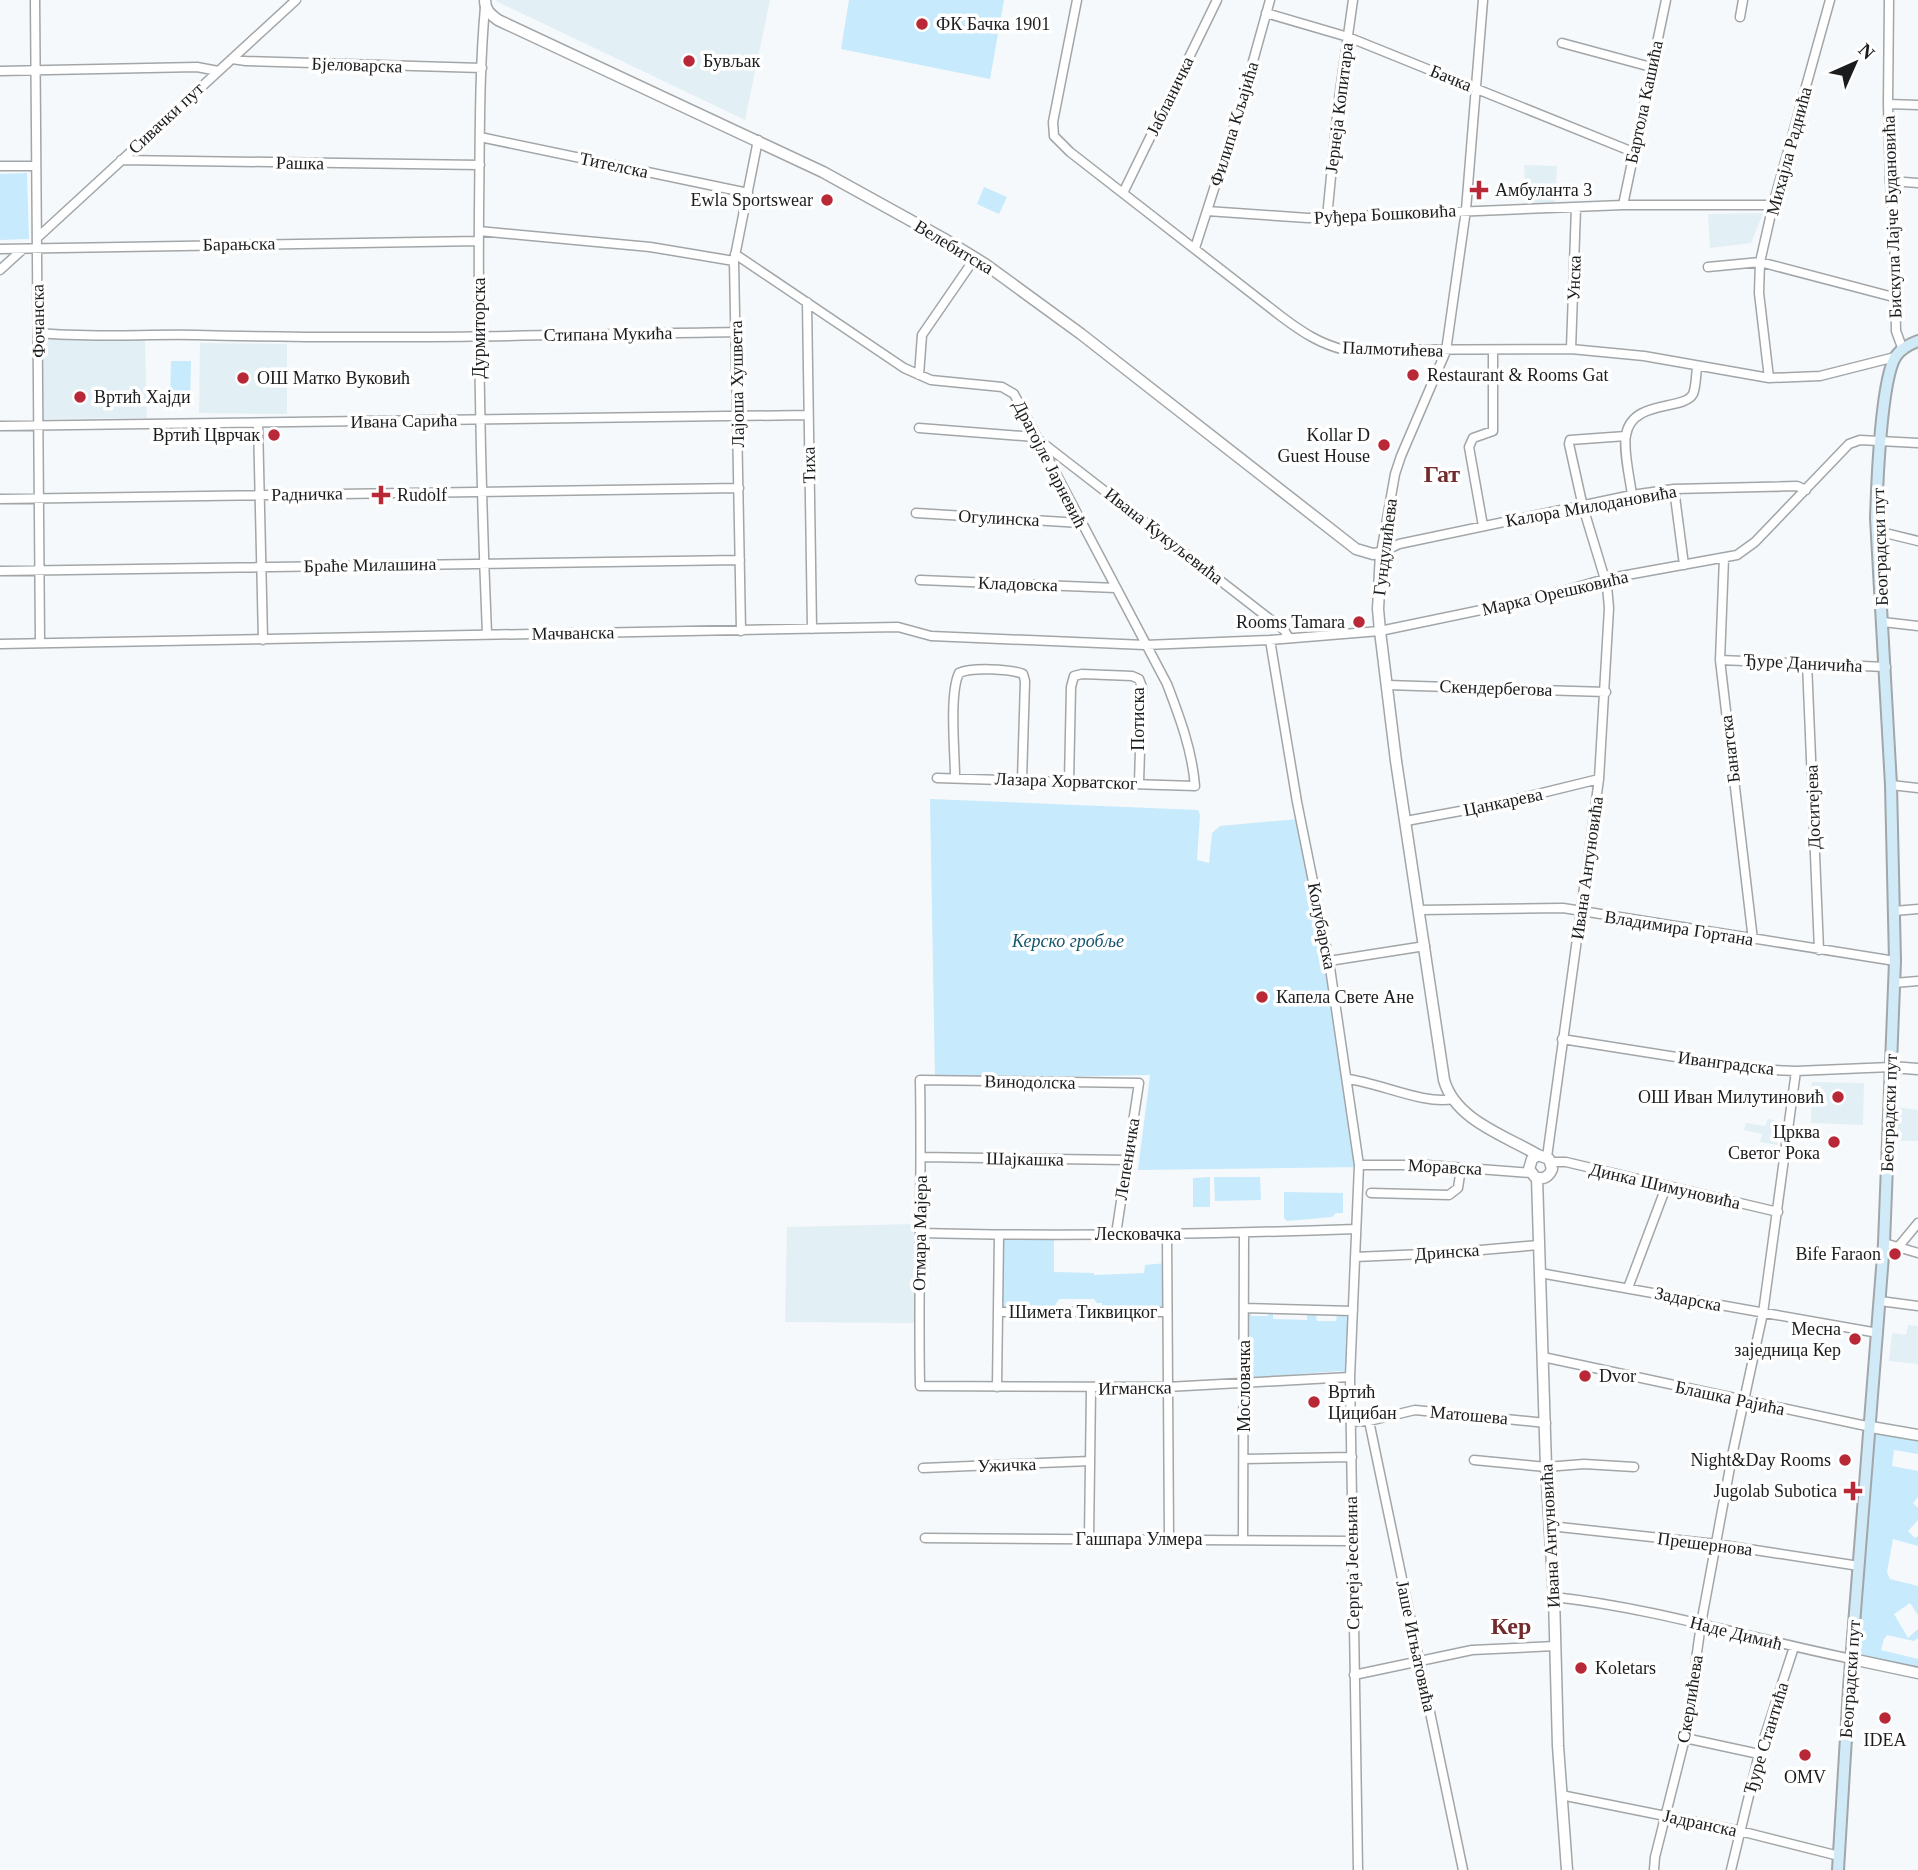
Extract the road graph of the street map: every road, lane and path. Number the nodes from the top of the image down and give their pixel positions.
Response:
1 (35, 0) edge
2 (296, 0) edge
3 (1077, 0) edge
4 (1217, 0) edge
5 (1353, 0) edge
6 (1483, 0) edge
7 (1666, 0) edge
8 (1743, 0) edge
9 (1830, 0) edge
10 (1889, 0) edge
11 (1267, 1) edge
12 (485, 3) edge
13 (1266, 13) junction
14 (494, 16) junction
15 (1740, 17) dead end
16 (484, 22) junction
17 (1348, 37) junction
18 (1562, 43) dead end
19 (232, 58) junction
20 (482, 68) junction
21 (1651, 68) junction
22 (35, 70) junction
23 (0, 71) edge
24 (218, 71) junction
25 (1476, 87) junction
26 (1888, 104) junction
27 (1918, 105) edge
28 (480, 137) junction
29 (758, 140) junction
30 (1633, 152) junction
31 (121, 160) junction
32 (480, 165) junction
33 (0, 166) edge
34 (35, 166) junction
35 (1890, 181) junction
36 (1918, 183) edge
37 (748, 193) junction
38 (1123, 193) junction
39 (1623, 205) junction
40 (1773, 205) junction
41 (1576, 208) junction
42 (1466, 210) junction
43 (1207, 211) junction
44 (1326, 217) junction
45 (479, 230) junction
46 (479, 241) junction
47 (37, 242) junction
48 (1195, 248) junction
49 (0, 249) edge
50 (23, 249) junction
51 (735, 257) junction
52 (975, 258) junction
53 (1760, 262) junction
54 (1708, 267) dead end
55 (0, 270) edge
56 (1897, 298) junction
57 (807, 302) junction
58 (736, 332) junction
59 (38, 333) junction
60 (480, 336) junction
61 (1918, 341) edge
62 (1571, 349) junction
63 (1446, 351) junction
64 (1493, 351) junction
65 (1899, 353) junction
66 (1697, 367) junction
67 (919, 375) junction
68 (1769, 378) junction
69 (737, 415) junction
70 (808, 415) junction
71 (480, 419) junction
72 (258, 423) junction
73 (0, 426) edge
74 (39, 426) junction
75 (919, 428) dead end
76 (1626, 436) junction
77 (1035, 437) junction
78 (1881, 440) junction
79 (1918, 443) edge
80 (1062, 458) junction
81 (1051, 466) junction
82 (739, 488) junction
83 (1674, 489) junction
84 (1806, 490) junction
85 (482, 491) junction
86 (261, 495) junction
87 (1632, 495) junction
88 (39, 498) junction
89 (0, 499) edge
90 (1583, 507) junction
91 (916, 513) dead end
92 (1081, 523) junction
93 (1483, 526) junction
94 (1877, 531) junction
95 (1914, 540) edge
96 (1381, 553) junction
97 (1724, 558) junction
98 (740, 560) junction
99 (484, 562) junction
100 (1684, 565) junction
101 (263, 567) junction
102 (39, 571) junction
103 (0, 572) edge
104 (1605, 579) junction
105 (920, 580) dead end
106 (1116, 588) junction
107 (1883, 622) junction
108 (1918, 626) edge
109 (812, 629) junction
110 (741, 631) junction
111 (1380, 631) junction
112 (487, 634) junction
113 (1289, 638) junction
114 (263, 640) junction
115 (1270, 640) junction
116 (0, 643) edge
117 (40, 643) junction
118 (1145, 645) junction
119 (1720, 660) junction
120 (1807, 663) junction
121 (1886, 667) junction
122 (1387, 685) junction
123 (1606, 692) junction
124 (954, 777) junction
125 (937, 778) dead end
126 (1599, 779) junction
127 (1022, 780) junction
128 (1069, 782) junction
129 (1139, 783) junction
130 (1892, 785) junction
131 (1195, 786) joint
132 (1918, 788) edge
133 (1406, 821) junction
134 (1918, 909) edge
135 (1420, 911) junction
136 (1894, 911) junction
137 (1581, 912) junction
138 (1752, 940) junction
139 (1425, 946) junction
140 (1819, 950) junction
141 (1329, 961) junction
142 (1895, 961) junction
143 (1918, 981) edge
144 (1894, 983) junction
145 (1562, 1039) junction
146 (1891, 1067) junction
147 (1918, 1069) edge
148 (1796, 1071) junction
149 (1348, 1079) junction
150 (920, 1080) joint
151 (1139, 1083) joint
152 (1453, 1100) junction
153 (922, 1157) junction
154 (1542, 1158) junction
155 (1127, 1160) junction
156 (1359, 1165) junction
157 (1461, 1168) junction
158 (1538, 1176) junction
159 (1666, 1187) junction
160 (1371, 1193) dead end
161 (1778, 1212) junction
162 (1918, 1223) edge
163 (1356, 1229) junction
164 (920, 1233) junction
165 (1244, 1233) junction
166 (1116, 1234) junction
167 (1167, 1234) junction
168 (999, 1235) junction
169 (1884, 1243) junction
170 (1539, 1245) junction
171 (1899, 1246) junction
172 (1918, 1253) edge
173 (1355, 1257) junction
174 (1540, 1273) junction
175 (1628, 1288) junction
176 (1880, 1301) junction
177 (1918, 1306) edge
178 (1244, 1308) junction
179 (1353, 1311) junction
180 (999, 1312) junction
181 (1167, 1312) junction
182 (1763, 1313) junction
183 (1878, 1334) junction
184 (1543, 1357) junction
185 (1350, 1377) junction
186 (1243, 1383) junction
187 (920, 1387) joint
188 (998, 1387) junction
189 (1167, 1387) junction
190 (1091, 1389) junction
191 (1746, 1402) junction
192 (1369, 1421) junction
193 (1351, 1422) junction
194 (1546, 1423) junction
195 (1871, 1427) junction
196 (1918, 1435) edge
197 (1352, 1457) junction
198 (1244, 1459) junction
199 (1474, 1460) dead end
200 (1090, 1461) junction
201 (1546, 1467) junction
202 (1634, 1467) dead end
203 (923, 1468) dead end
204 (1550, 1526) junction
205 (925, 1538) dead end
206 (1089, 1539) junction
207 (1169, 1539) junction
208 (1243, 1539) junction
209 (1352, 1541) junction
210 (1716, 1544) junction
211 (1859, 1566) junction
212 (1554, 1597) junction
213 (1701, 1624) junction
214 (1555, 1646) junction
215 (1794, 1647) junction
216 (1852, 1659) junction
217 (1419, 1662) junction
218 (1918, 1673) edge
219 (1354, 1675) junction
220 (1685, 1738) junction
221 (1759, 1754) junction
222 (1561, 1795) junction
223 (1666, 1816) junction
224 (1740, 1831) junction
225 (1839, 1856) junction
226 (1358, 1870) edge
227 (1463, 1870) edge
228 (1567, 1870) edge
229 (1654, 1870) edge
230 (1731, 1870) edge
231 (1838, 1870) edge

1 - 22 street, Фочанска
2 - 19 street, Сивачки пут
3 - 38 street, Палмотићева
4 - 38 street, Јабланичка
5 - 17 street, Јернеја Копитара
6 - 25 street, Гундулићева
7 - 21 street, Бартола Кашића
8 - 15 street
9 - 40 street, Михајла Раднића
10 - 26 street, Бискупа Лајче Будановића
11 - 13 street, Филипа Кљајића
12 - 14 street, Велебитска
12 - 16 street, Дурмиторска
13 - 17 street, Бачка
13 - 43 street, Филипа Кљајића
14 - 16 street
14 - 29 street, Велебитска
16 - 20 street, Дурмиторска
17 - 25 street, Бачка
17 - 44 street, Јернеја Копитара
18 - 21 street
19 - 20 street, Бјеловарска
19 - 24 street, Сивачки пут
20 - 28 street, Дурмиторска
21 - 30 street, Бартола Кашића
22 - 23 street
22 - 24 street
22 - 34 street, Фочанска
24 - 31 street, Сивачки пут
25 - 30 street, Бачка
25 - 42 street, Гундулићева
26 - 27 street
26 - 35 street, Бискупа Лајче Будановића
28 - 32 street, Дурмиторска
28 - 37 street, Тителска
29 - 37 street, Лајоша Хушвета
29 - 52 street, Велебитска
30 - 39 street, Бартола Кашића
31 - 32 street, Рашка
31 - 47 street, Сивачки пут
32 - 45 street, Дурмиторска
33 - 34 street
34 - 47 street, Фочанска
35 - 36 street
35 - 56 street, Бискупа Лајче Будановића
37 - 51 street, Лајоша Хушвета
38 - 48 street, Палмотићева
39 - 40 street, Руђера Бошковића
39 - 41 street, Руђера Бошковића
40 - 53 street, Михајла Раднића
41 - 42 street, Руђера Бошковића
41 - 62 street, Унска
42 - 44 street, Руђера Бошковића
42 - 63 street, Гундулићева
43 - 44 street, Руђера Бошковића
43 - 48 street, Филипа Кљајића
45 - 46 street, Дурмиторска
45 - 51 street
46 - 47 street, Барањска
46 - 60 street, Дурмиторска
47 - 50 street, Барањска
47 - 59 street, Фочанска
48 - 63 street, Палмотићева
49 - 50 street, Барањска
50 - 55 street
51 - 57 street, Драгојле Јарневић
51 - 58 street, Лајоша Хушвета
52 - 67 street
52 - 96 street, Велебитска
53 - 54 street
53 - 56 street
53 - 68 street, Михајла Раднића
56 - 65 street, Бискупа Лајче Будановића
57 - 67 street, Драгојле Јарневић
57 - 70 street, Тиха
58 - 60 street, Стипана Мукића
58 - 69 street, Лајоша Хушвета
59 - 60 street, Стипана Мукића
59 - 74 street, Фочанска
60 - 71 street, Дурмиторска
61 - 65 main road
62 - 64 street, Палмотићева
62 - 66 street, Палмотићева
63 - 64 street, Палмотићева
63 - 96 street, Гундулићева
64 - 93 street
65 - 68 street, Палмотићева
65 - 78 main road, Београдски пут
66 - 68 street, Палмотићева
66 - 76 street
67 - 77 street, Драгојле Јарневић
69 - 70 street, Ивана Сарића
69 - 71 street, Ивана Сарића
69 - 82 street, Лајоша Хушвета
70 - 109 street, Тиха
71 - 72 street, Ивана Сарића
71 - 85 street, Дурмиторска
72 - 74 street, Ивана Сарића
72 - 86 street
73 - 74 street, Ивана Сарића
74 - 88 street, Фочанска
75 - 77 street
76 - 87 street
76 - 90 street, Ивана Антуновића
77 - 80 street, Ивана Кукуљевића
77 - 81 street, Драгојле Јарневић
78 - 79 street, Марка Орешковића
78 - 84 street, Марка Орешковића
78 - 94 main road, Београдски пут
80 - 81 street
80 - 113 street, Ивана Кукуљевића
81 - 92 street, Драгојле Јарневић
82 - 85 street, Радничка
82 - 98 street, Лајоша Хушвета
83 - 84 street, Калора Милодановића
83 - 87 street, Калора Милодановића
83 - 100 street
84 - 97 street, Марка Орешковића
85 - 86 street, Радничка
85 - 99 street, Дурмиторска
86 - 88 street, Радничка
86 - 101 street
87 - 90 street, Калора Милодановића
88 - 89 street, Радничка
88 - 102 street, Фочанска
90 - 93 street, Калора Милодановића
90 - 104 street, Ивана Антуновића
91 - 92 street, Огулинска
92 - 106 street, Драгојле Јарневић
93 - 96 street, Калора Милодановића
94 - 95 street
94 - 107 main road, Београдски пут
96 - 111 street, Гундулићева
97 - 100 street, Марка Орешковића
97 - 119 street, Банатска
98 - 99 street, Браће Милашина
98 - 110 street, Лајоша Хушвета
99 - 101 street, Браће Милашина
99 - 112 street, Дурмиторска
100 - 104 street, Марка Орешковића
101 - 102 street, Браће Милашина
101 - 114 street
102 - 103 street, Браће Милашина
102 - 117 street, Фочанска
104 - 111 street, Марка Орешковића
104 - 123 street, Ивана Антуновића
105 - 106 street, Кладовска
106 - 118 street, Драгојле Јарневић
107 - 108 street
107 - 121 main road, Београдски пут
109 - 110 street, Мачванска
109 - 118 street, Мачванска
110 - 112 street, Мачванска
111 - 113 street, Марка Орешковића
111 - 122 street, Гундулићева
112 - 114 street, Мачванска
113 - 115 street, Марка Орешковића
114 - 117 street, Мачванска
115 - 118 street, Марка Орешковића
115 - 141 street, Колубарска
116 - 117 street, Мачванска
118 - 131 street, Драгојле Јарневић
119 - 120 street, Ђуре Даничића
119 - 138 street, Банатска
120 - 121 street, Ђуре Даничића
120 - 140 street, Доситејева
121 - 130 main road, Београдски пут
122 - 123 street, Скендербегова
122 - 133 street, Гундулићева
123 - 126 street, Ивана Антуновића
124 - 125 street, Лазара Хорватског
124 - 127 street, Лазара Хорватског
124 - 127 street
126 - 133 street, Цанкарева
126 - 137 street, Ивана Антуновића
127 - 128 street, Лазара Хорватског
128 - 129 street, Лазара Хорватског
128 - 129 street, Потиска
129 - 131 street, Лазара Хорватског
130 - 132 street
130 - 136 main road, Београдски пут
133 - 135 street, Гундулићева
134 - 136 street
135 - 137 street, Владимира Гортана
135 - 139 street, Гундулићева
136 - 142 main road, Београдски пут
137 - 138 street, Владимира Гортана
137 - 145 street, Ивана Антуновића
138 - 140 street, Владимира Гортана
139 - 141 street
139 - 152 street, Гундулићева
140 - 142 street, Владимира Гортана
141 - 149 street, Колубарска
142 - 144 main road, Београдски пут
143 - 144 street
144 - 146 main road, Београдски пут
145 - 148 street, Иванградска
145 - 154 street, Ивана Антуновића
146 - 147 street
146 - 148 street, Иванградска
146 - 169 main road, Београдски пут
148 - 161 street, Скерлићева
149 - 152 street
149 - 156 street, Колубарска
150 - 151 street, Винодолска
150 - 153 street, Отмара Мајера
151 - 155 street, Лепеничка
152 - 154 street
153 - 155 street, Шајкашка
153 - 164 street, Отмара Мајера
154 - 158 street
154 - 158 street
154 - 159 street, Динка Шимуновића
155 - 166 street, Лепеничка
156 - 157 street, Моравска
156 - 163 street, Колубарска
157 - 158 street, Моравска
157 - 160 street
158 - 170 street, Ивана Антуновића
159 - 161 street, Динка Шимуновића
159 - 175 street
161 - 182 street, Скерлићева
162 - 171 street
163 - 165 street, Лесковачка
163 - 173 street, Колубарска
164 - 168 street, Лесковачка
164 - 187 street, Отмара Мајера
165 - 167 street, Лесковачка
165 - 178 street, Мословачка
166 - 167 street, Лесковачка
166 - 168 street, Лесковачка
167 - 181 street
168 - 180 street
169 - 171 street
169 - 176 main road, Београдски пут
170 - 173 street, Дринска
170 - 174 street, Ивана Антуновића
171 - 172 street
173 - 179 street, Сергеја Јесењина
174 - 175 street, Задарска
174 - 184 street, Ивана Антуновића
175 - 182 street, Задарска
176 - 177 street
176 - 183 main road, Београдски пут
178 - 179 street
178 - 186 street, Мословачка
179 - 185 street, Сергеја Јесењина
180 - 181 street, Шимета Тиквицког
180 - 188 street
181 - 189 street
182 - 183 street, Задарска
182 - 191 street, Скерлићева
183 - 195 main road, Београдски пут
184 - 191 street, Блашка Рајића
184 - 194 street, Ивана Антуновића
185 - 186 street, Игманска
185 - 193 street, Сергеја Јесењина
186 - 189 street, Игманска
186 - 198 street, Мословачка
187 - 188 street, Игманска
188 - 190 street, Игманска
189 - 190 street, Игманска
189 - 207 street
190 - 200 street
191 - 195 street, Блашка Рајића
191 - 210 street, Скерлићева
192 - 193 street, Матошева
192 - 194 street, Матошева
192 - 217 street, Јаше Игњатовића
193 - 197 street, Сергеја Јесењина
194 - 201 street, Ивана Антуновића
195 - 196 street, Блашка Рајића
195 - 211 main road, Београдски пут
197 - 198 street
197 - 209 street, Сергеја Јесењина
198 - 208 street, Мословачка
199 - 201 street
200 - 203 street, Ужичка
200 - 206 street
201 - 202 street
201 - 204 street, Ивана Антуновића
204 - 210 street, Прешернова
204 - 212 street, Ивана Антуновића
205 - 206 street, Гашпара Улмера
206 - 207 street, Гашпара Улмера
207 - 208 street, Гашпара Улмера
208 - 209 street, Гашпара Улмера
209 - 219 street, Сергеја Јесењина
210 - 211 street, Прешернова
210 - 213 street, Скерлићева
211 - 216 main road, Београдски пут
212 - 213 street, Наде Димић
212 - 214 street, Ивана Антуновића
213 - 215 street, Наде Димић
213 - 220 street, Скерлићева
214 - 217 street
214 - 222 street, Ивана Антуновића
215 - 216 street, Наде Димић
215 - 221 street, Ђуре Стантића
216 - 218 street, Наде Димић
216 - 225 main road, Београдски пут
217 - 219 street
217 - 227 street, Јаше Игњатовића
219 - 226 street, Сергеја Јесењина
220 - 221 street
220 - 223 street, Скерлићева
221 - 224 street, Ђуре Стантића
222 - 223 street, Јадранска
222 - 228 street, Ивана Антуновића
223 - 224 street, Јадранска
223 - 229 street, Скерлићева
224 - 225 street, Јадранска
224 - 230 street, Ђуре Стантића
225 - 231 main road, Београдски пут

